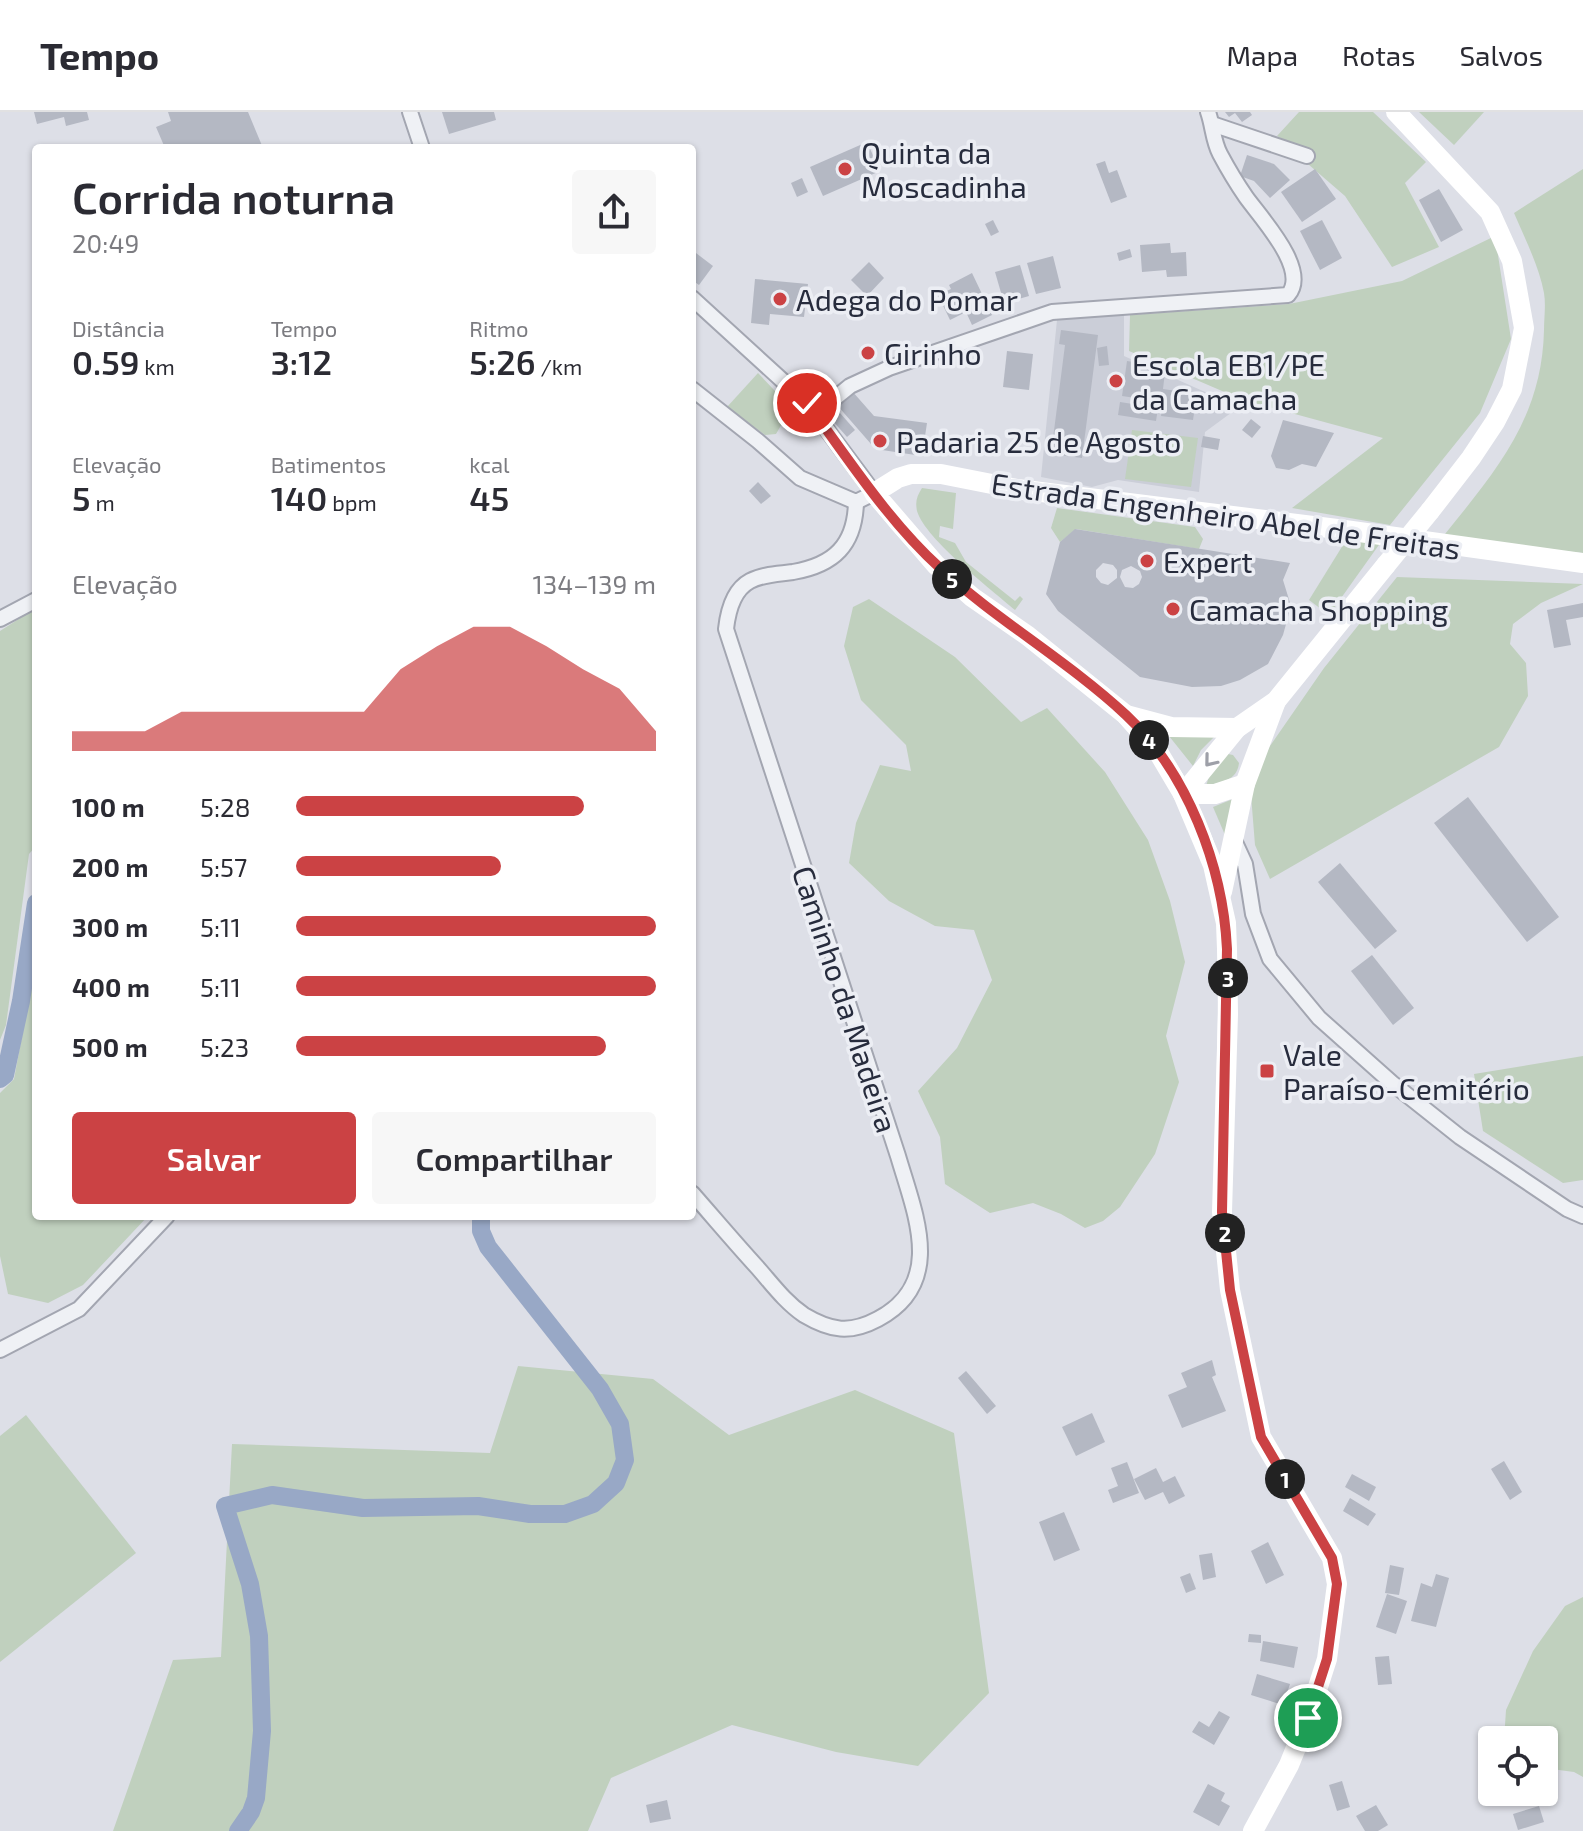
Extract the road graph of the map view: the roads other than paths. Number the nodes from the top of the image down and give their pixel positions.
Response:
1 (410, 112) edge
2 (1396, 112) edge
3 (1210, 118) edge
4 (421, 144) edge
5 (1307, 156) dead end
6 (696, 302) edge
7 (696, 392) edge
8 (807, 403) junction
9 (865, 498) junction
10 (1583, 563) edge
11 (32, 602) edge
12 (0, 619) edge
13 (1276, 701) junction
14 (1126, 715) junction
15 (1237, 728) junction
16 (1248, 775) junction
17 (1183, 794) junction
18 (1233, 837) junction
19 (1221, 896) junction
20 (696, 1198) edge
21 (1583, 1216) edge
22 (163, 1220) edge
23 (0, 1350) edge
24 (1253, 1831) edge

1 - 4 street
2 - 13 main road, bridge
3 - 5 street
3 - 8 street
6 - 8 street
7 - 9 street
8 - 9 street
9 - 10 main road, Estrada Engenheiro Abel de Freitas
9 - 14 main road
9 - 20 street, Caminho da Madeira
11 - 12 street
13 - 15 main road
13 - 16 main road
14 - 15 main road
14 - 17 main road
15 - 16 main road
15 -> 17 main road
16 - 17 main road
16 - 18 main road
17 - 19 main road
18 - 19 main road
18 - 21 street
19 - 24 main road
22 - 23 street

